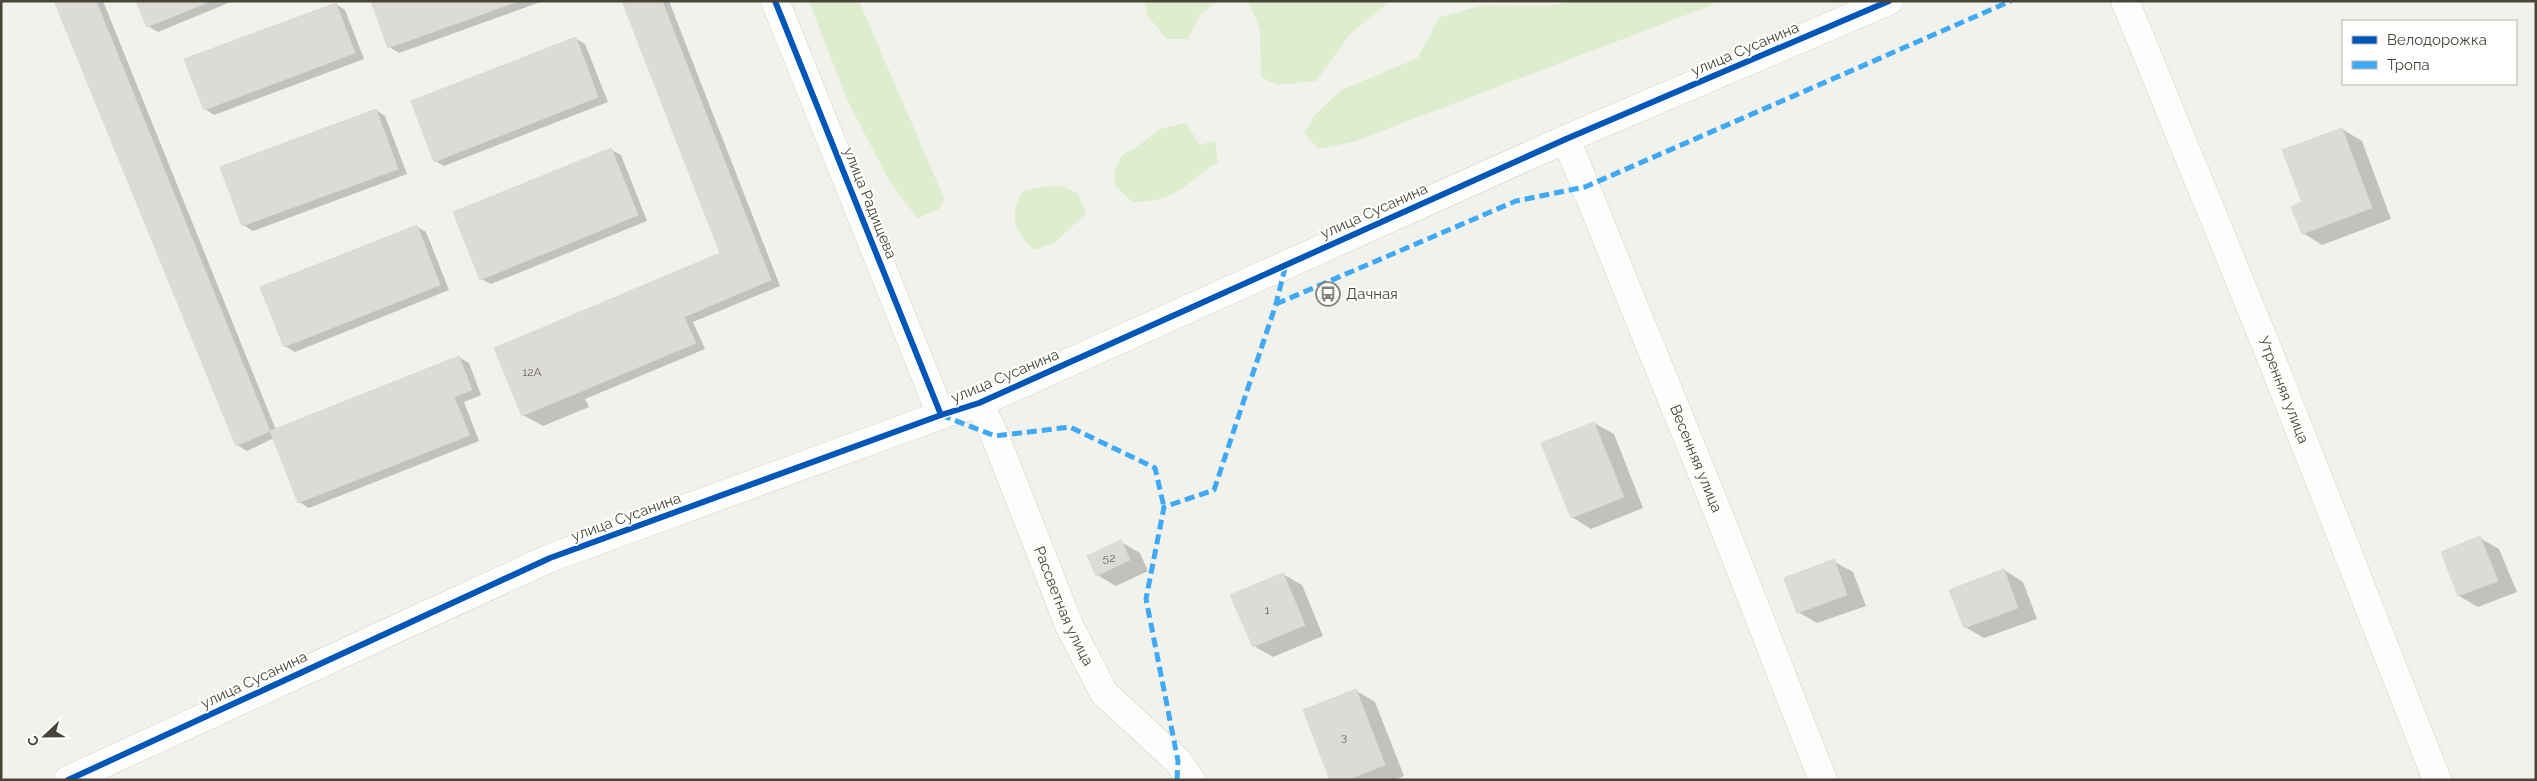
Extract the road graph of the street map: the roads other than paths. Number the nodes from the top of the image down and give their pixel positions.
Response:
1 (775, 1) edge
2 (1889, 1) edge
3 (2125, 1) edge
4 (1566, 138) junction
5 (979, 404) junction
6 (942, 415) junction
7 (68, 780) edge
8 (1191, 780) edge
9 (1824, 780) edge
10 (2437, 780) edge

1 - 6 street, улица Радищева
2 - 4 street, улица Сусанина
3 - 10 street, Утренняя улица
4 - 5 street, улица Сусанина
4 - 9 street, Весенняя улица
5 - 6 street, улица Сусанина
5 - 8 street, Рассветная улица
6 - 7 street, улица Сусанина

